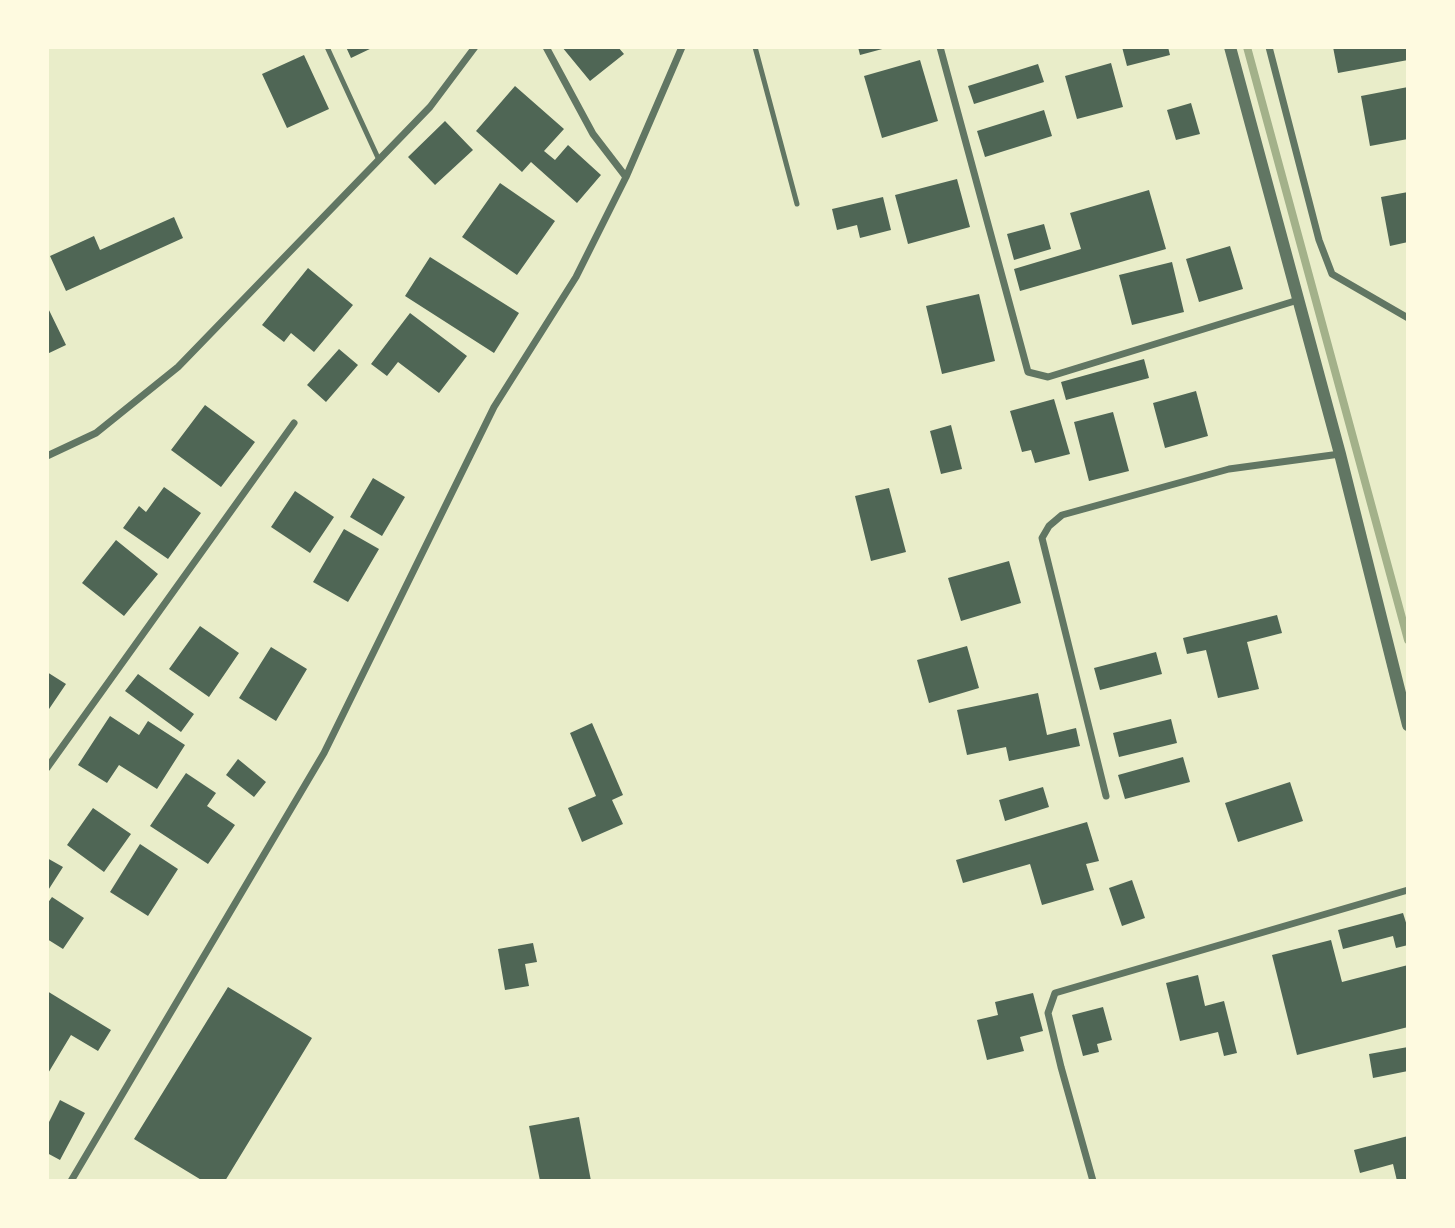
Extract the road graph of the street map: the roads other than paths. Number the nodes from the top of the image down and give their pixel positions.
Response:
1 (327, 47) edge
2 (475, 47) edge
3 (546, 47) edge
4 (682, 47) edge
5 (755, 47) edge
6 (940, 47) edge
7 (1230, 47) edge
8 (1269, 47) edge
9 (379, 160) junction
10 (626, 177) junction
11 (797, 204) dead end
12 (1298, 300) junction
13 (1408, 318) edge
14 (294, 423) dead end
15 (1340, 454) junction
16 (47, 456) edge
17 (1408, 725) edge
18 (47, 768) edge
19 (1106, 796) dead end
20 (1408, 890) edge
21 (71, 1181) edge
22 (1093, 1181) edge

1 - 9 lane
2 - 9 street
3 - 10 street
4 - 10 street
5 - 11 lane
6 - 12 street
7 - 12 street
8 - 13 street
9 - 16 street
10 - 21 street
12 - 15 street
14 - 18 street
15 - 17 street
15 - 19 street
20 - 22 street

